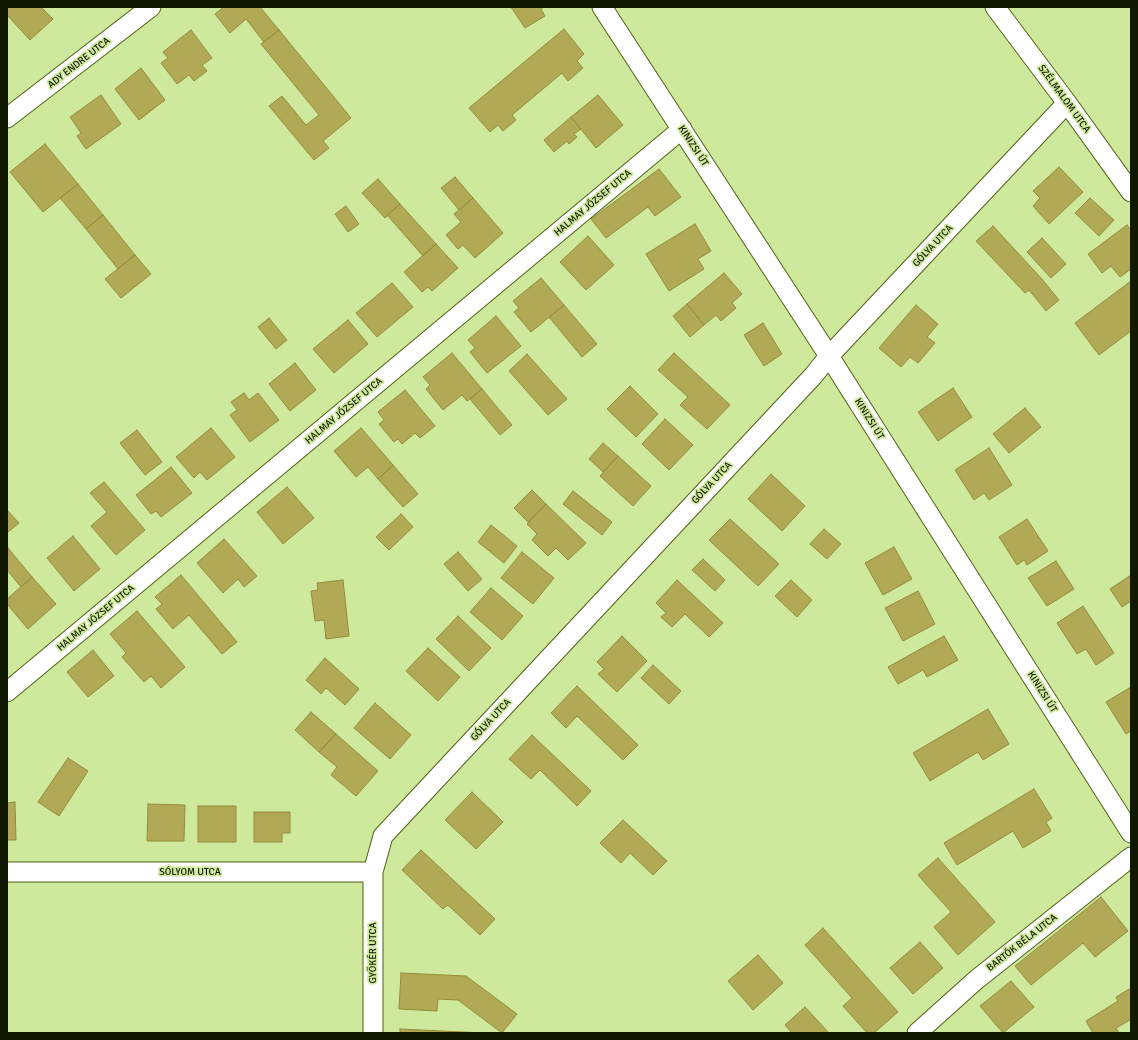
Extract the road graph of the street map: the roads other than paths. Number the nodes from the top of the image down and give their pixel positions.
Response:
1 (151, 7) edge
2 (602, 7) edge
3 (995, 7) edge
4 (1068, 103) junction
5 (7, 118) edge
6 (682, 129) junction
7 (1131, 192) edge
8 (829, 356) junction
9 (7, 692) edge
10 (1131, 833) edge
11 (1131, 857) edge
12 (7, 872) edge
13 (373, 872) junction
14 (374, 1033) edge
15 (917, 1033) edge

1 - 5 street, ADY ENDRE UTCA
2 - 6 street, KINIZSI ÚT
3 - 4 street, SZÉLMALOM UTCA
4 - 7 street, SZÉLMALOM UTCA
4 - 8 street, GÓLYA UTCA
6 - 8 street, KINIZSI ÚT
6 - 9 street, HALMAY JÓZSEF UTCA
8 - 10 street, KINIZSI ÚT
8 - 13 street, GÓLYA UTCA
11 - 15 street, BARTÓK BÉLA UTCA
12 - 13 street, SÓLYOM UTCA
13 - 14 street, GYÖKÉR UTCA

